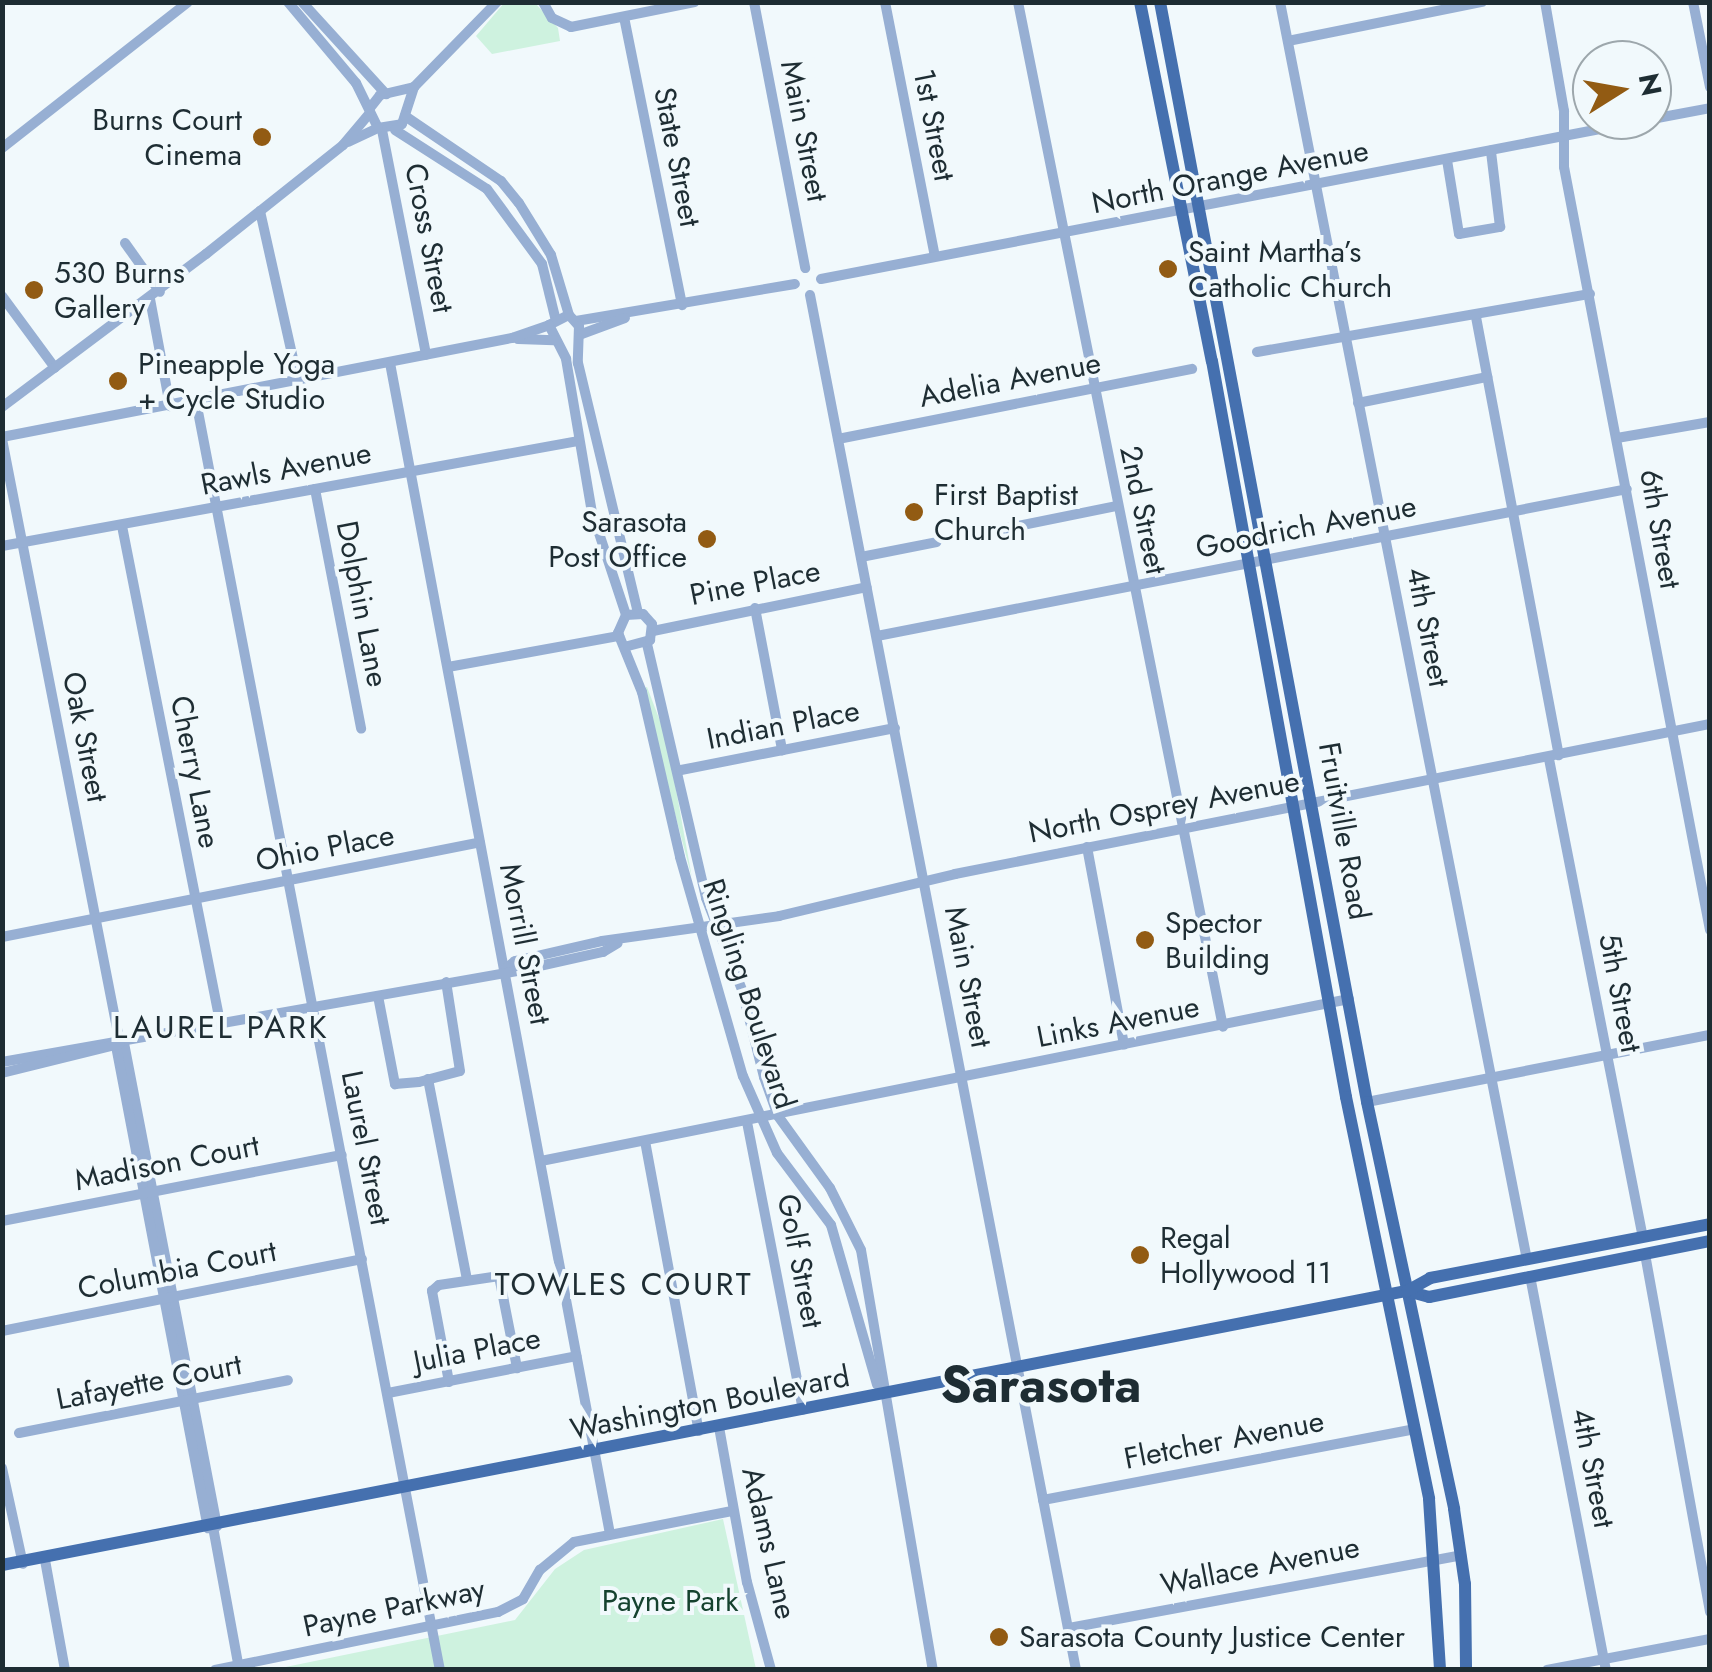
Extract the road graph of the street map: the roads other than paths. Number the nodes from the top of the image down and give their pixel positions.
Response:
1 (188, 2) edge
2 (288, 2) edge
3 (302, 2) edge
4 (497, 2) edge
5 (542, 2) edge
6 (695, 2) edge
7 (754, 2) edge
8 (885, 2) edge
9 (1018, 2) edge
10 (1140, 2) edge
11 (1160, 2) edge
12 (1280, 2) edge
13 (1482, 2) edge
14 (1545, 2) edge
15 (1693, 2) edge
16 (624, 17) junction
17 (1288, 41) junction
18 (414, 87) junction
19 (1710, 87) edge
20 (390, 94) junction
21 (1710, 108) edge
22 (369, 111) junction
23 (405, 112) junction
24 (1672, 116) edge
25 (380, 129) junction
26 (395, 130) junction
27 (1572, 134) edge
28 (1563, 136) junction
29 (343, 144) junction
30 (2, 148) edge
31 (1491, 151) junction
32 (1446, 160) junction
33 (1316, 186) junction
34 (1202, 208) junction
35 (260, 211) junction
36 (1184, 211) junction
37 (1062, 234) junction
38 (125, 243) dead end
39 (935, 256) junction
40 (805, 268) junction
41 (821, 279) junction
42 (795, 284) junction
43 (810, 294) junction
44 (1590, 294) junction
45 (155, 295) junction
46 (2, 296) edge
47 (682, 305) junction
48 (630, 316) junction
49 (1476, 317) junction
50 (572, 318) junction
51 (552, 321) junction
52 (1345, 336) junction
53 (578, 337) junction
54 (512, 338) junction
55 (557, 342) junction
56 (1257, 352) dead end
57 (426, 356) junction
58 (390, 363) junction
59 (55, 368) junction
60 (1192, 368) dead end
61 (1487, 377) junction
62 (298, 381) junction
63 (1093, 389) junction
64 (196, 401) junction
65 (1358, 402) junction
66 (170, 406) junction
67 (2, 407) edge
68 (1710, 422) edge
69 (2, 438) edge
70 (1618, 438) junction
71 (838, 439) junction
72 (578, 441) junction
73 (411, 473) junction
74 (315, 489) junction
75 (1627, 489) junction
76 (1116, 506) junction
77 (216, 508) junction
78 (1513, 512) junction
79 (122, 526) junction
80 (1385, 536) junction
81 (958, 538) dead end
82 (937, 542) dead end
83 (22, 543) junction
84 (2, 546) edge
85 (862, 557) junction
86 (1269, 560) junction
87 (1250, 563) junction
88 (1133, 586) junction
89 (867, 587) junction
90 (755, 608) junction
91 (632, 614) junction
92 (653, 631) junction
93 (619, 636) junction
94 (877, 636) junction
95 (647, 644) junction
96 (628, 646) junction
97 (448, 667) junction
98 (1710, 724) edge
99 (895, 728) junction
100 (361, 729) dead end
101 (1671, 732) junction
102 (782, 750) junction
103 (1554, 757) junction
104 (681, 770) junction
105 (1432, 782) junction
106 (1314, 803) junction
107 (1295, 807) junction
108 (1184, 828) junction
109 (480, 842) junction
110 (1086, 847) junction
111 (289, 880) junction
112 (924, 884) junction
113 (194, 900) junction
114 (94, 918) junction
115 (718, 925) junction
116 (703, 928) junction
117 (1710, 930) edge
118 (2, 937) edge
119 (504, 970) junction
120 (446, 982) junction
121 (378, 996) junction
122 (1350, 998) junction
123 (1330, 1004) junction
124 (314, 1008) junction
125 (220, 1027) junction
126 (1223, 1027) junction
127 (1710, 1035) edge
128 (120, 1044) junction
129 (1124, 1045) junction
130 (1606, 1055) junction
131 (2, 1062) edge
132 (2, 1073) edge
133 (962, 1077) junction
134 (1491, 1077) junction
135 (428, 1080) junction
136 (1367, 1102) junction
137 (778, 1116) junction
138 (760, 1119) junction
139 (747, 1122) junction
140 (645, 1141) junction
141 (342, 1155) junction
142 (540, 1160) junction
143 (149, 1193) junction
144 (2, 1221) edge
145 (1710, 1224) edge
146 (1710, 1232) edge
147 (1643, 1237) junction
148 (1710, 1241) edge
149 (1645, 1254) junction
150 (362, 1259) junction
151 (1527, 1260) junction
152 (1530, 1276) junction
153 (467, 1280) junction
154 (1407, 1291) junction
155 (1386, 1295) junction
156 (169, 1298) junction
157 (2, 1330) edge
158 (576, 1356) junction
159 (1020, 1367) junction
160 (517, 1368) junction
161 (288, 1380) dead end
162 (449, 1382) junction
163 (388, 1393) junction
164 (881, 1394) junction
165 (188, 1401) junction
166 (803, 1410) junction
167 (719, 1426) junction
168 (1414, 1429) junction
169 (698, 1431) junction
170 (19, 1433) dead end
171 (594, 1451) junction
172 (2, 1468) edge
173 (408, 1488) junction
174 (1043, 1500) junction
175 (732, 1510) junction
176 (213, 1527) junction
177 (610, 1534) junction
178 (1461, 1556) junction
179 (1437, 1558) junction
180 (44, 1560) junction
181 (22, 1564) junction
182 (2, 1565) edge
183 (2, 1573) edge
184 (1710, 1612) edge
185 (432, 1626) junction
186 (1069, 1628) junction
187 (1710, 1639) edge
188 (1605, 1664) edge
189 (239, 1667) edge
190 (65, 1670) edge
191 (215, 1670) edge
192 (440, 1670) edge
193 (771, 1670) edge
194 (934, 1670) edge
195 (1076, 1670) edge
196 (1440, 1670) edge
197 (1466, 1670) edge
198 (1548, 1670) edge

1 - 30 street
2 - 22 street
3 - 20 street
4 - 18 street
5 - 16 street
6 - 16 street
7 - 40 street, Main Street
8 - 39 street, 1st Street
9 - 37 street, 2nd Street
10 - 36 main road, Fruitville Road
11 - 34 main road, Fruitville Road
12 - 17 street, 4th Street
13 - 17 street
14 - 28 street, 6th Street
15 - 19 street
16 - 47 street, State Street
17 - 33 street, 4th Street
18 - 20 street
18 - 23 street
20 - 22 street
20 - 23 street
21 - 24 street, North Orange Avenue
22 - 25 street
22 - 29 street
23 - 26 street
23 - 50 street
25 - 26 street
25 - 29 street
25 - 57 street, Cross Street
26 - 51 street
27 - 28 street, North Orange Avenue
28 - 31 street, North Orange Avenue
28 - 44 street, 6th Street
29 - 35 street
31 - 32 street, North Orange Avenue
31 - 32 street
32 - 33 street, North Orange Avenue
33 - 34 street, North Orange Avenue
33 - 52 street, 4th Street
34 - 36 street, North Orange Avenue
34 - 86 main road, Fruitville Road
35 - 45 street
35 - 62 street
36 - 37 street, North Orange Avenue
36 - 87 main road, Fruitville Road
37 - 39 street, North Orange Avenue
37 - 63 street, 2nd Street
38 - 45 street
39 - 41 street, North Orange Avenue
40 - 41 street
40 - 42 street
41 - 43 street
42 - 43 street
42 - 47 street
43 - 71 street, Main Street
44 - 49 street
44 - 70 street, 6th Street
45 - 59 street
45 - 66 street
46 - 59 street
47 - 48 street
48 - 50 street
48 - 53 street
49 - 52 street
49 - 61 street, 5th Street
50 - 51 street
50 - 53 street
51 - 54 street
51 - 55 street
52 - 56 street
52 - 65 street, 4th Street
53 - 55 street
53 - 91 street
54 - 55 street
54 - 57 street
55 - 72 street
57 - 58 street
58 - 62 street
58 - 73 street, Morrill Street
59 - 67 street
60 - 63 street, Adelia Avenue
61 - 65 street
61 - 78 street, 5th Street
62 - 64 street
63 - 71 street, Adelia Avenue
63 - 76 street, 2nd Street
64 - 66 street
64 - 77 street, Laurel Street
65 - 80 street, 4th Street
66 - 69 street
68 - 70 street
69 - 83 street, Oak Street
70 - 75 street, 6th Street
71 - 85 street, Main Street
72 - 73 street, Rawls Avenue
72 - 91 street
73 - 74 street, Rawls Avenue
73 - 97 street, Morrill Street
74 - 77 street, Rawls Avenue
74 - 100 street, Dolphin Lane
75 - 78 street, Goodrich Avenue
75 - 101 street, 6th Street
76 - 81 street
76 - 88 street, 2nd Street
77 - 79 street, Rawls Avenue
77 - 111 street, Laurel Street
78 - 80 street, Goodrich Avenue
78 - 103 street, 5th Street
79 - 83 street, Rawls Avenue
79 - 113 street, Cherry Lane
80 - 86 street, Goodrich Avenue
80 - 105 street, 4th Street
82 - 85 street
83 - 84 street, Rawls Avenue
83 - 114 street, Oak Street
85 - 89 street, Main Street
86 - 87 street, Goodrich Avenue
86 - 106 main road, Fruitville Road
87 - 88 street, Goodrich Avenue
87 - 107 main road, Fruitville Road
88 - 94 street, Goodrich Avenue
88 - 108 street, 2nd Street
89 - 90 street, Pine Place
89 - 94 street, Main Street
90 - 92 street, Pine Place
90 - 102 street
91 - 92 street
91 - 93 street
92 - 95 street
93 - 96 street
93 - 97 street
94 - 99 street, Main Street
95 - 96 street
95 - 104 street, Ringling Boulevard
96 - 116 street, Ringling Boulevard
97 - 109 street, Morrill Street
98 - 101 street, North Osprey Avenue
99 - 102 street, Indian Place
99 - 112 street, Main Street
101 - 103 street, North Osprey Avenue
101 - 117 street, 6th Street
102 - 104 street, Indian Place
103 - 105 street, North Osprey Avenue
103 - 130 street, 5th Street
104 - 115 street, Ringling Boulevard
105 - 106 street, North Osprey Avenue
105 - 134 street, 4th Street
106 - 107 street, North Osprey Avenue
106 - 122 main road, Fruitville Road
107 - 108 street, North Osprey Avenue
107 - 123 main road, Fruitville Road
108 - 110 street, North Osprey Avenue
108 - 126 street, 2nd Street
109 - 111 street, Ohio Place
109 - 119 street, Morrill Street
110 - 112 street, North Osprey Avenue
110 - 129 street
111 - 113 street, Ohio Place
111 - 124 street, Laurel Street
112 - 115 street, North Osprey Avenue
112 - 133 street, Main Street
113 - 114 street, Ohio Place
113 - 125 street, Cherry Lane
114 - 118 street, Ohio Place
114 - 128 street, Oak Street
115 - 116 street, North Osprey Avenue
115 - 137 street, Ringling Boulevard
116 - 119 street, North Osprey Avenue
116 - 138 street, Ringling Boulevard
119 - 120 street, North Osprey Avenue
119 - 142 street, Morrill Street
120 - 121 street, North Osprey Avenue
120 - 135 street
121 - 124 street, North Osprey Avenue
121 - 135 street
122 - 123 street, Links Avenue
122 - 136 main road, Fruitville Road
123 - 126 street, Links Avenue
123 - 155 main road, Fruitville Road
124 - 125 street, North Osprey Avenue
124 - 141 street, Laurel Street
125 - 128 street, North Osprey Avenue
126 - 129 street, Links Avenue
127 - 130 street
128 - 131 street
128 - 132 street
128 - 143 street, Oak Street
129 - 133 street, Links Avenue
130 - 134 street
130 - 147 street, 5th Street
133 - 137 street, Links Avenue
133 - 159 street, Main Street
134 - 136 street
134 - 151 street, 4th Street
135 - 153 street
136 - 154 main road, Fruitville Road
137 - 138 street, Links Avenue
137 - 164 street, Ringling Boulevard
138 - 139 street, Links Avenue
138 - 164 street, Ringling Boulevard
139 - 140 street, Links Avenue
139 - 166 street, Golf Street
140 - 142 street, Links Avenue
140 - 169 street
141 - 143 street, Madison Court
141 - 150 street, Laurel Street
142 - 158 street, Morrill Street
143 - 144 street, Madison Court
143 - 156 street, Oak Street
145 - 147 main road, Washington Boulevard
146 - 149 main road
147 - 151 main road, Washington Boulevard
148 - 149 main road, Washington Boulevard
149 - 152 main road, Washington Boulevard
149 - 184 street
150 - 156 street, Columbia Court
150 - 163 street, Laurel Street
151 - 154 main road, Washington Boulevard
152 - 154 main road, Washington Boulevard
152 - 188 street, 4th Street
153 - 160 street
153 - 162 street
154 - 155 main road, Washington Boulevard
154 - 178 main road, Fruitville Road
155 - 159 main road, Washington Boulevard
155 - 168 main road, Fruitville Road
156 - 157 street, Columbia Court
156 - 165 street, Oak Street
158 - 160 street, Julia Place
158 - 171 street, Morrill Street
159 - 164 main road, Washington Boulevard
159 - 174 street, Main Street
160 - 162 street, Julia Place
161 - 165 street, Lafayette Court
162 - 163 street, Julia Place
163 - 173 street, Laurel Street
164 - 166 main road, Washington Boulevard
164 - 194 street, Ringling Boulevard
165 - 170 street, Lafayette Court
165 - 176 street, Oak Street
166 - 167 main road, Washington Boulevard
167 - 169 main road, Washington Boulevard
167 - 175 street, Adams Lane
168 - 174 street, Fletcher Avenue
168 - 179 main road, Fruitville Road
169 - 171 main road, Washington Boulevard
171 - 173 main road, Washington Boulevard
171 - 177 street, Morrill Street
172 - 181 street
173 - 176 main road, Washington Boulevard
173 - 185 street, Laurel Street
174 - 186 street, Main Street
175 - 177 street, Payne Parkway
175 - 193 street, Adams Lane
176 - 180 main road, Washington Boulevard
176 - 189 street
177 - 185 street, Payne Parkway
178 - 179 street, Wallace Avenue
178 - 197 main road, Fruitville Road
179 - 186 street, Wallace Avenue
179 - 196 main road, Fruitville Road
180 - 181 main road, Washington Boulevard
180 - 190 street
181 - 182 main road, Washington Boulevard
181 - 183 main road, Washington Boulevard
185 - 189 street, Payne Parkway
185 - 192 street, Laurel Street
186 - 195 street, Main Street
187 - 188 street
188 - 198 street
189 - 191 street, Payne Parkway

